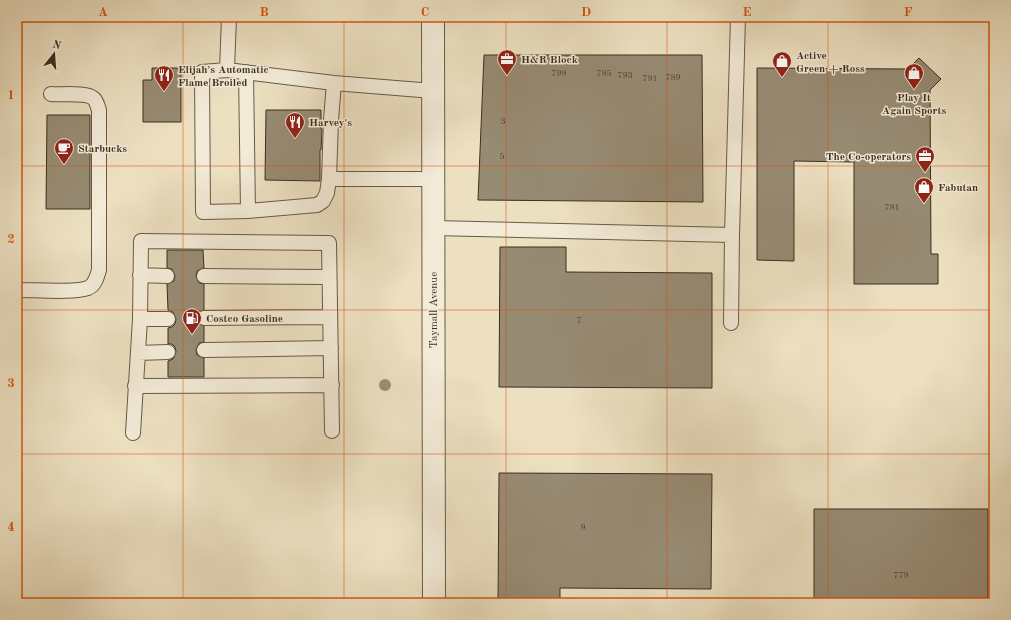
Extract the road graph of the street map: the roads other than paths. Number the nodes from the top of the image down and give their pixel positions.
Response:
1 (229, 17) edge
2 (433, 17) edge
3 (738, 17) edge
4 (228, 70) junction
5 (246, 72) junction
6 (334, 83) junction
7 (433, 91) junction
8 (51, 94) dead end
9 (329, 179) junction
10 (432, 179) junction
11 (248, 211) junction
12 (433, 228) junction
13 (732, 234) junction
14 (140, 275) junction
15 (167, 276) dead end
16 (204, 276) dead end
17 (329, 277) junction
18 (17, 288) edge
19 (330, 317) junction
20 (204, 318) dead end
21 (140, 319) junction
22 (168, 319) dead end
23 (731, 323) dead end
24 (331, 348) junction
25 (204, 350) dead end
26 (138, 352) junction
27 (168, 352) dead end
28 (332, 385) junction
29 (135, 386) junction
30 (332, 431) dead end
31 (133, 433) dead end
32 (434, 603) edge

1 - 4 lane
2 - 7 street, Taymall Avenue
3 - 13 lane
4 - 5 lane
4 - 11 lane
5 - 6 lane
5 - 11 lane
6 - 7 lane
6 - 9 lane
7 - 10 street, Taymall Avenue
8 - 18 lane
9 - 10 lane
9 - 11 lane
10 - 12 street, Taymall Avenue
12 - 13 lane
12 - 32 street, Taymall Avenue
13 - 23 lane
14 - 15 lane
14 - 17 lane
14 - 21 lane
16 - 17 lane
17 - 19 lane
19 - 20 lane
19 - 24 lane
21 - 22 lane
21 - 26 lane
24 - 25 lane
24 - 28 lane
26 - 27 lane
26 - 29 lane
28 - 29 lane
28 - 30 lane
29 - 31 lane

